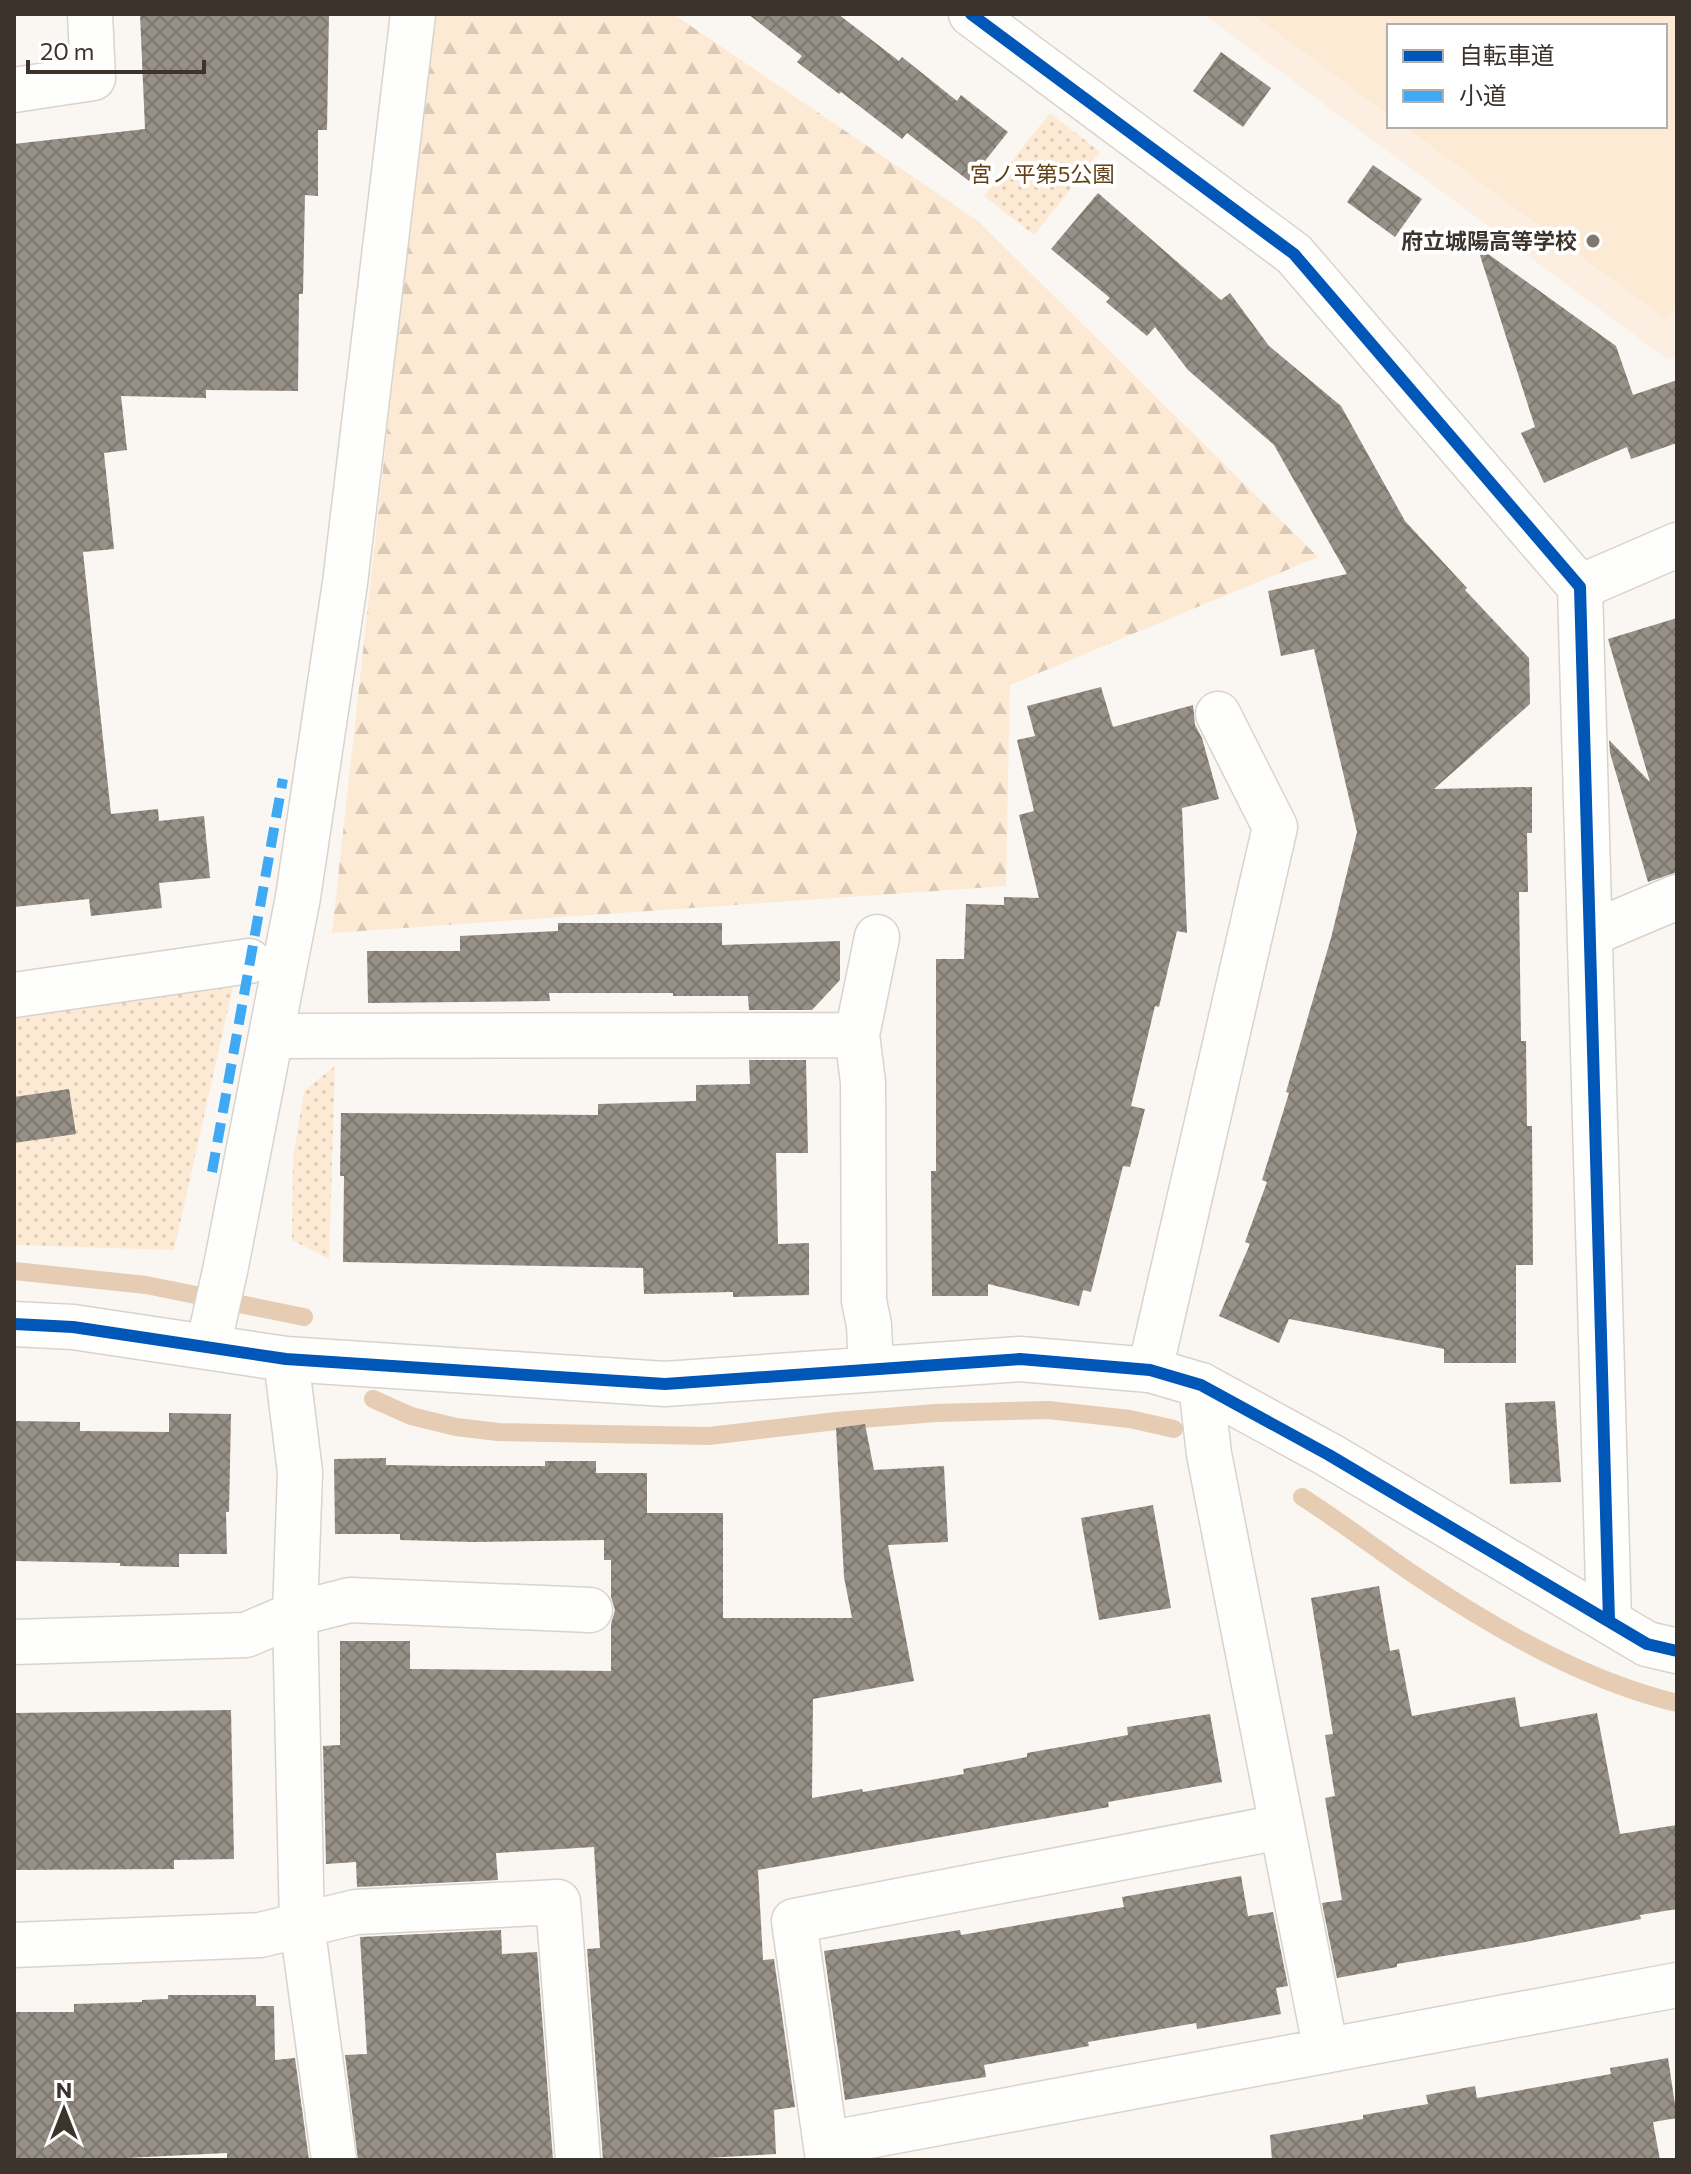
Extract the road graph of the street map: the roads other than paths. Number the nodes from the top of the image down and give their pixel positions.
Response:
1 (90, 14) edge
2 (413, 14) edge
3 (971, 14) edge
4 (14, 90) edge
5 (1677, 545) edge
6 (1580, 587) junction
7 (1218, 714) dead end
8 (1677, 897) edge
9 (1590, 934) junction
10 (877, 937) dead end
11 (249, 961) dead end
12 (14, 995) edge
13 (857, 1035) junction
14 (272, 1036) junction
15 (14, 1324) edge
16 (210, 1333) junction
17 (286, 1359) junction
18 (871, 1369) junction
19 (1150, 1370) junction
20 (1201, 1385) junction
21 (590, 1610) dead end
22 (295, 1614) junction
23 (1609, 1621) junction
24 (14, 1642) edge
25 (1677, 1651) edge
26 (1280, 1827) junction
27 (302, 1925) junction
28 (14, 1945) edge
29 (1677, 1985) edge
30 (1326, 2051) junction
31 (827, 2152) edge
32 (334, 2160) edge
33 (578, 2160) edge

1 - 4 street
2 - 14 street
3 - 6 street
5 - 6 street
6 - 9 street
7 - 19 street
8 - 9 street
9 - 23 street
10 - 13 street
11 - 12 street
13 - 14 street
13 - 18 street
14 - 16 street
15 - 16 street
16 - 17 street
17 - 18 street
17 - 22 street
18 - 19 street
19 - 20 street
20 - 23 street
20 - 26 street
21 - 22 street
22 - 24 street
22 - 27 street
23 - 25 street
26 - 30 street
26 - 31 street
27 - 28 street
27 - 32 street
27 - 33 street
29 - 30 street
30 - 31 street

